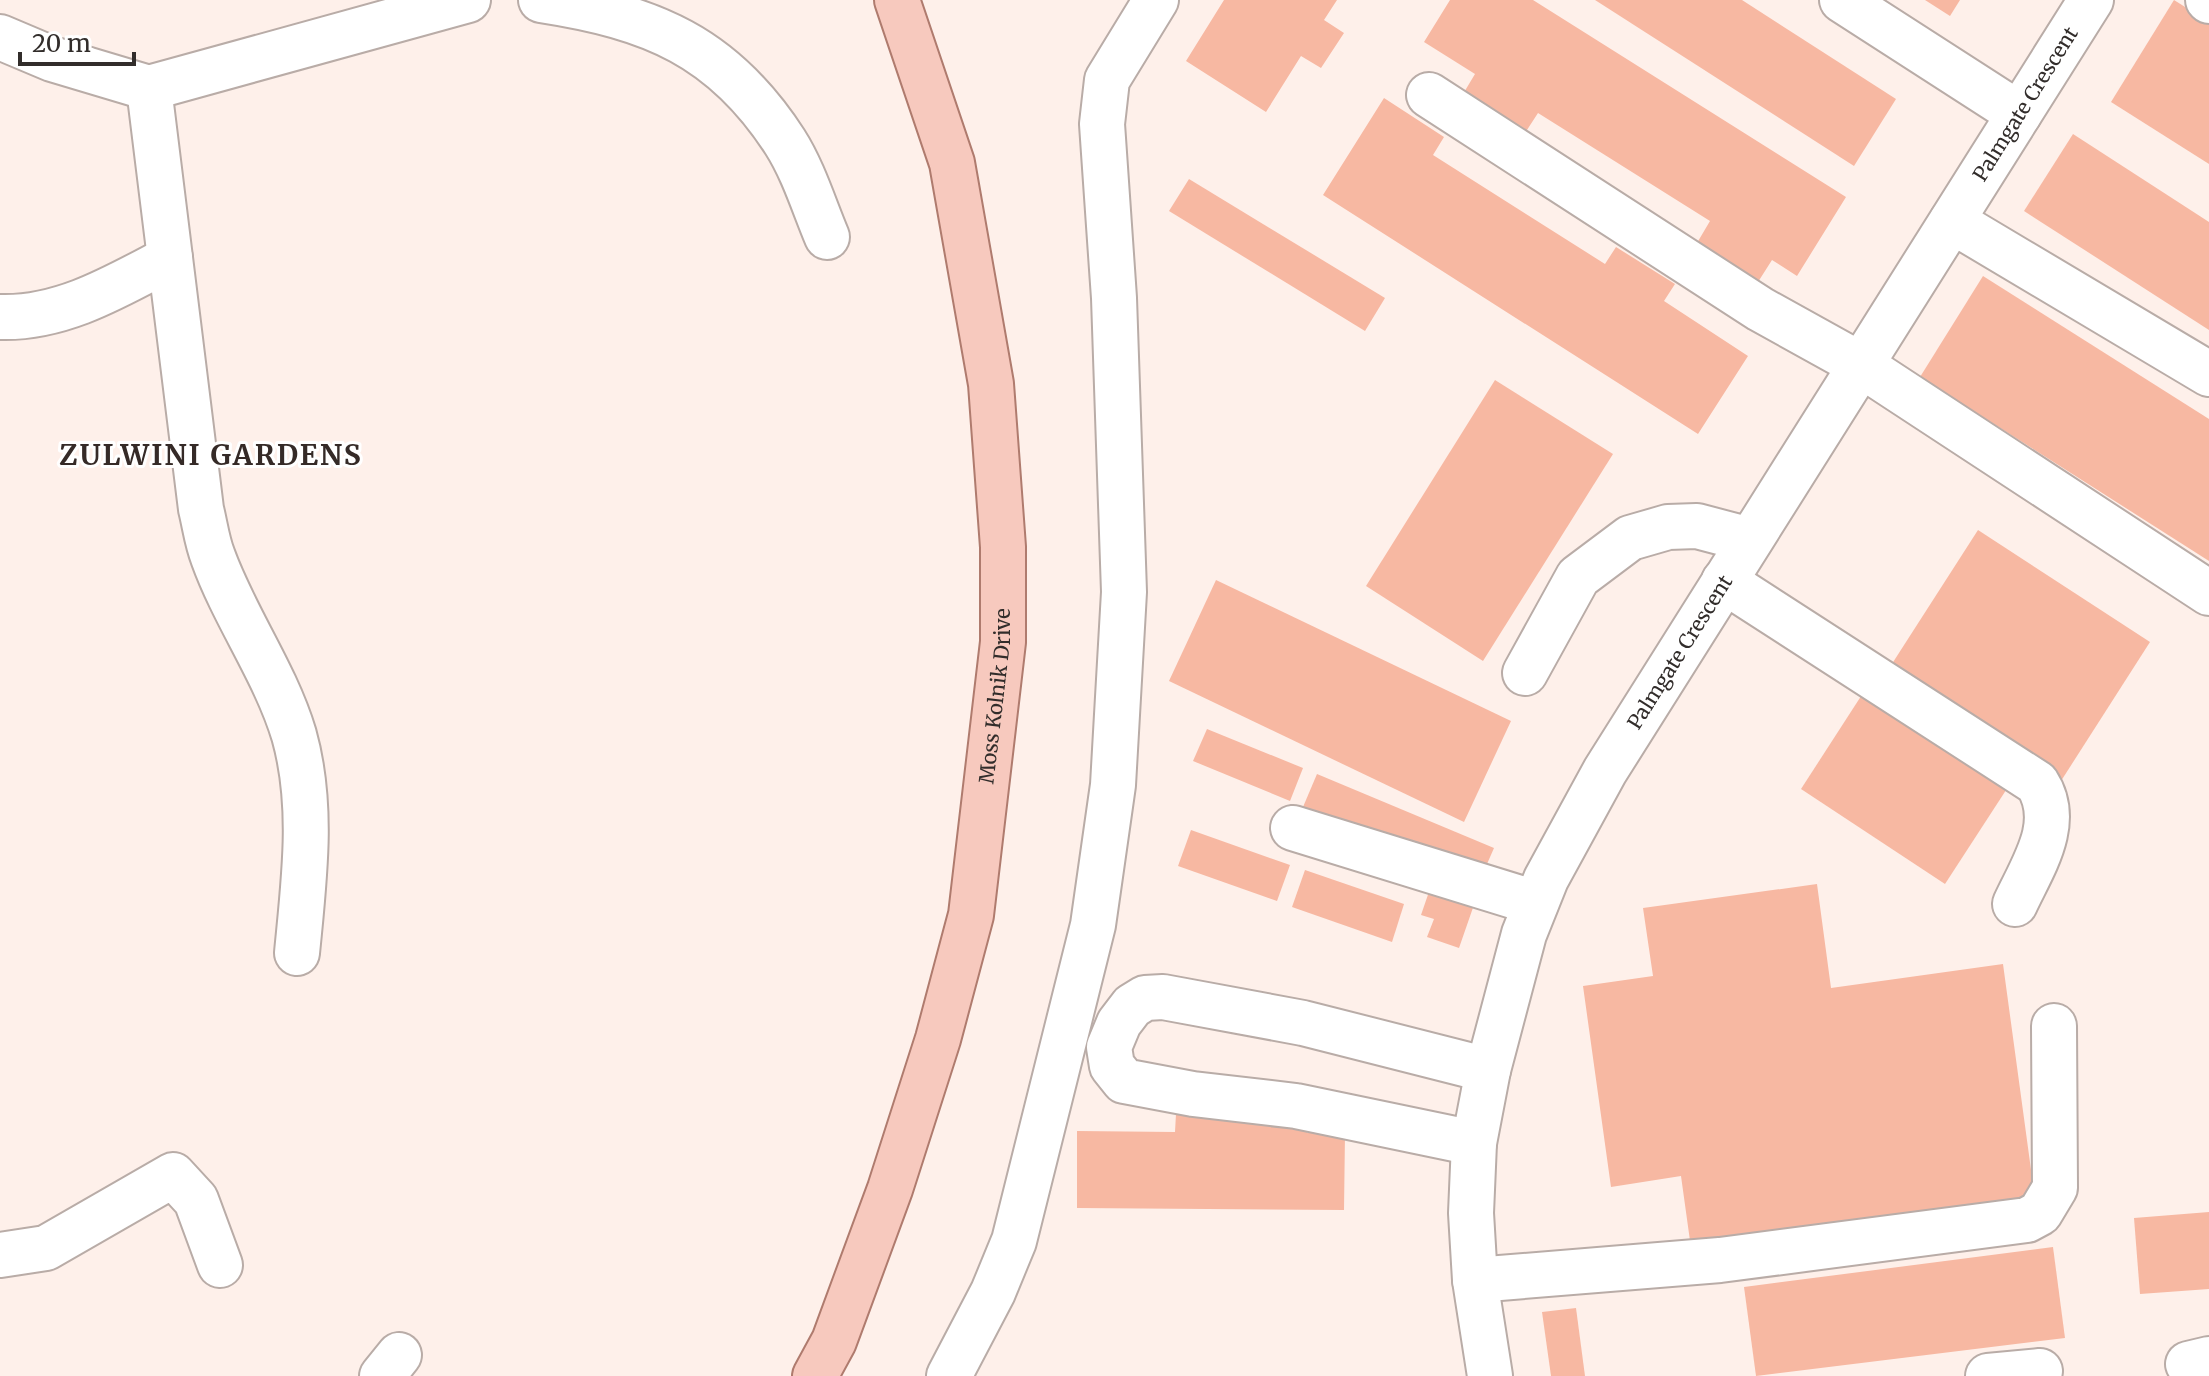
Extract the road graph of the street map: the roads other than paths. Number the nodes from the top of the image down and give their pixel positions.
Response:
1 (459, 0) edge
2 (541, 0) edge
3 (897, 0) edge
4 (1156, 0) edge
5 (1842, 0) edge
6 (2091, 0) edge
7 (0, 37) edge
8 (149, 88) junction
9 (1429, 95) dead end
10 (2019, 114) junction
11 (1952, 221) junction
12 (827, 237) dead end
13 (170, 258) junction
14 (0, 317) edge
15 (1861, 365) junction
16 (2209, 374) edge
17 (1750, 540) junction
18 (1724, 581) junction
19 (2209, 593) edge
20 (1525, 673) dead end
21 (1293, 828) dead end
22 (1536, 903) junction
23 (2015, 904) dead end
24 (297, 953) dead end
25 (2054, 1026) dead end
26 (1488, 1070) junction
27 (1474, 1143) junction
28 (0, 1255) edge
29 (220, 1265) dead end
30 (1475, 1280) junction
31 (2040, 1371) dead end
32 (815, 1376) edge
33 (949, 1376) edge
34 (1490, 1376) edge
35 (1988, 1376) edge

1 - 8 street
2 - 12 street
3 - 32 main road, Moss Kolnik Drive
4 - 33 street
5 - 10 street
6 - 10 street, Palmgate Crescent
7 - 8 street
8 - 13 street
9 - 15 street
10 - 11 street, Palmgate Crescent
11 - 15 street, Palmgate Crescent
11 - 16 street
13 - 14 street
13 - 24 street
15 - 17 street, Palmgate Crescent
15 - 19 street
17 - 18 street, Palmgate Crescent
17 - 20 street
18 - 22 street, Palmgate Crescent
18 - 23 street
21 - 22 street
22 - 26 street, Palmgate Crescent
25 - 30 street
26 - 27 street, Palmgate Crescent
26 - 27 street
27 - 30 street, Palmgate Crescent
28 - 29 street
30 - 34 street, Palmgate Crescent
31 - 35 street

